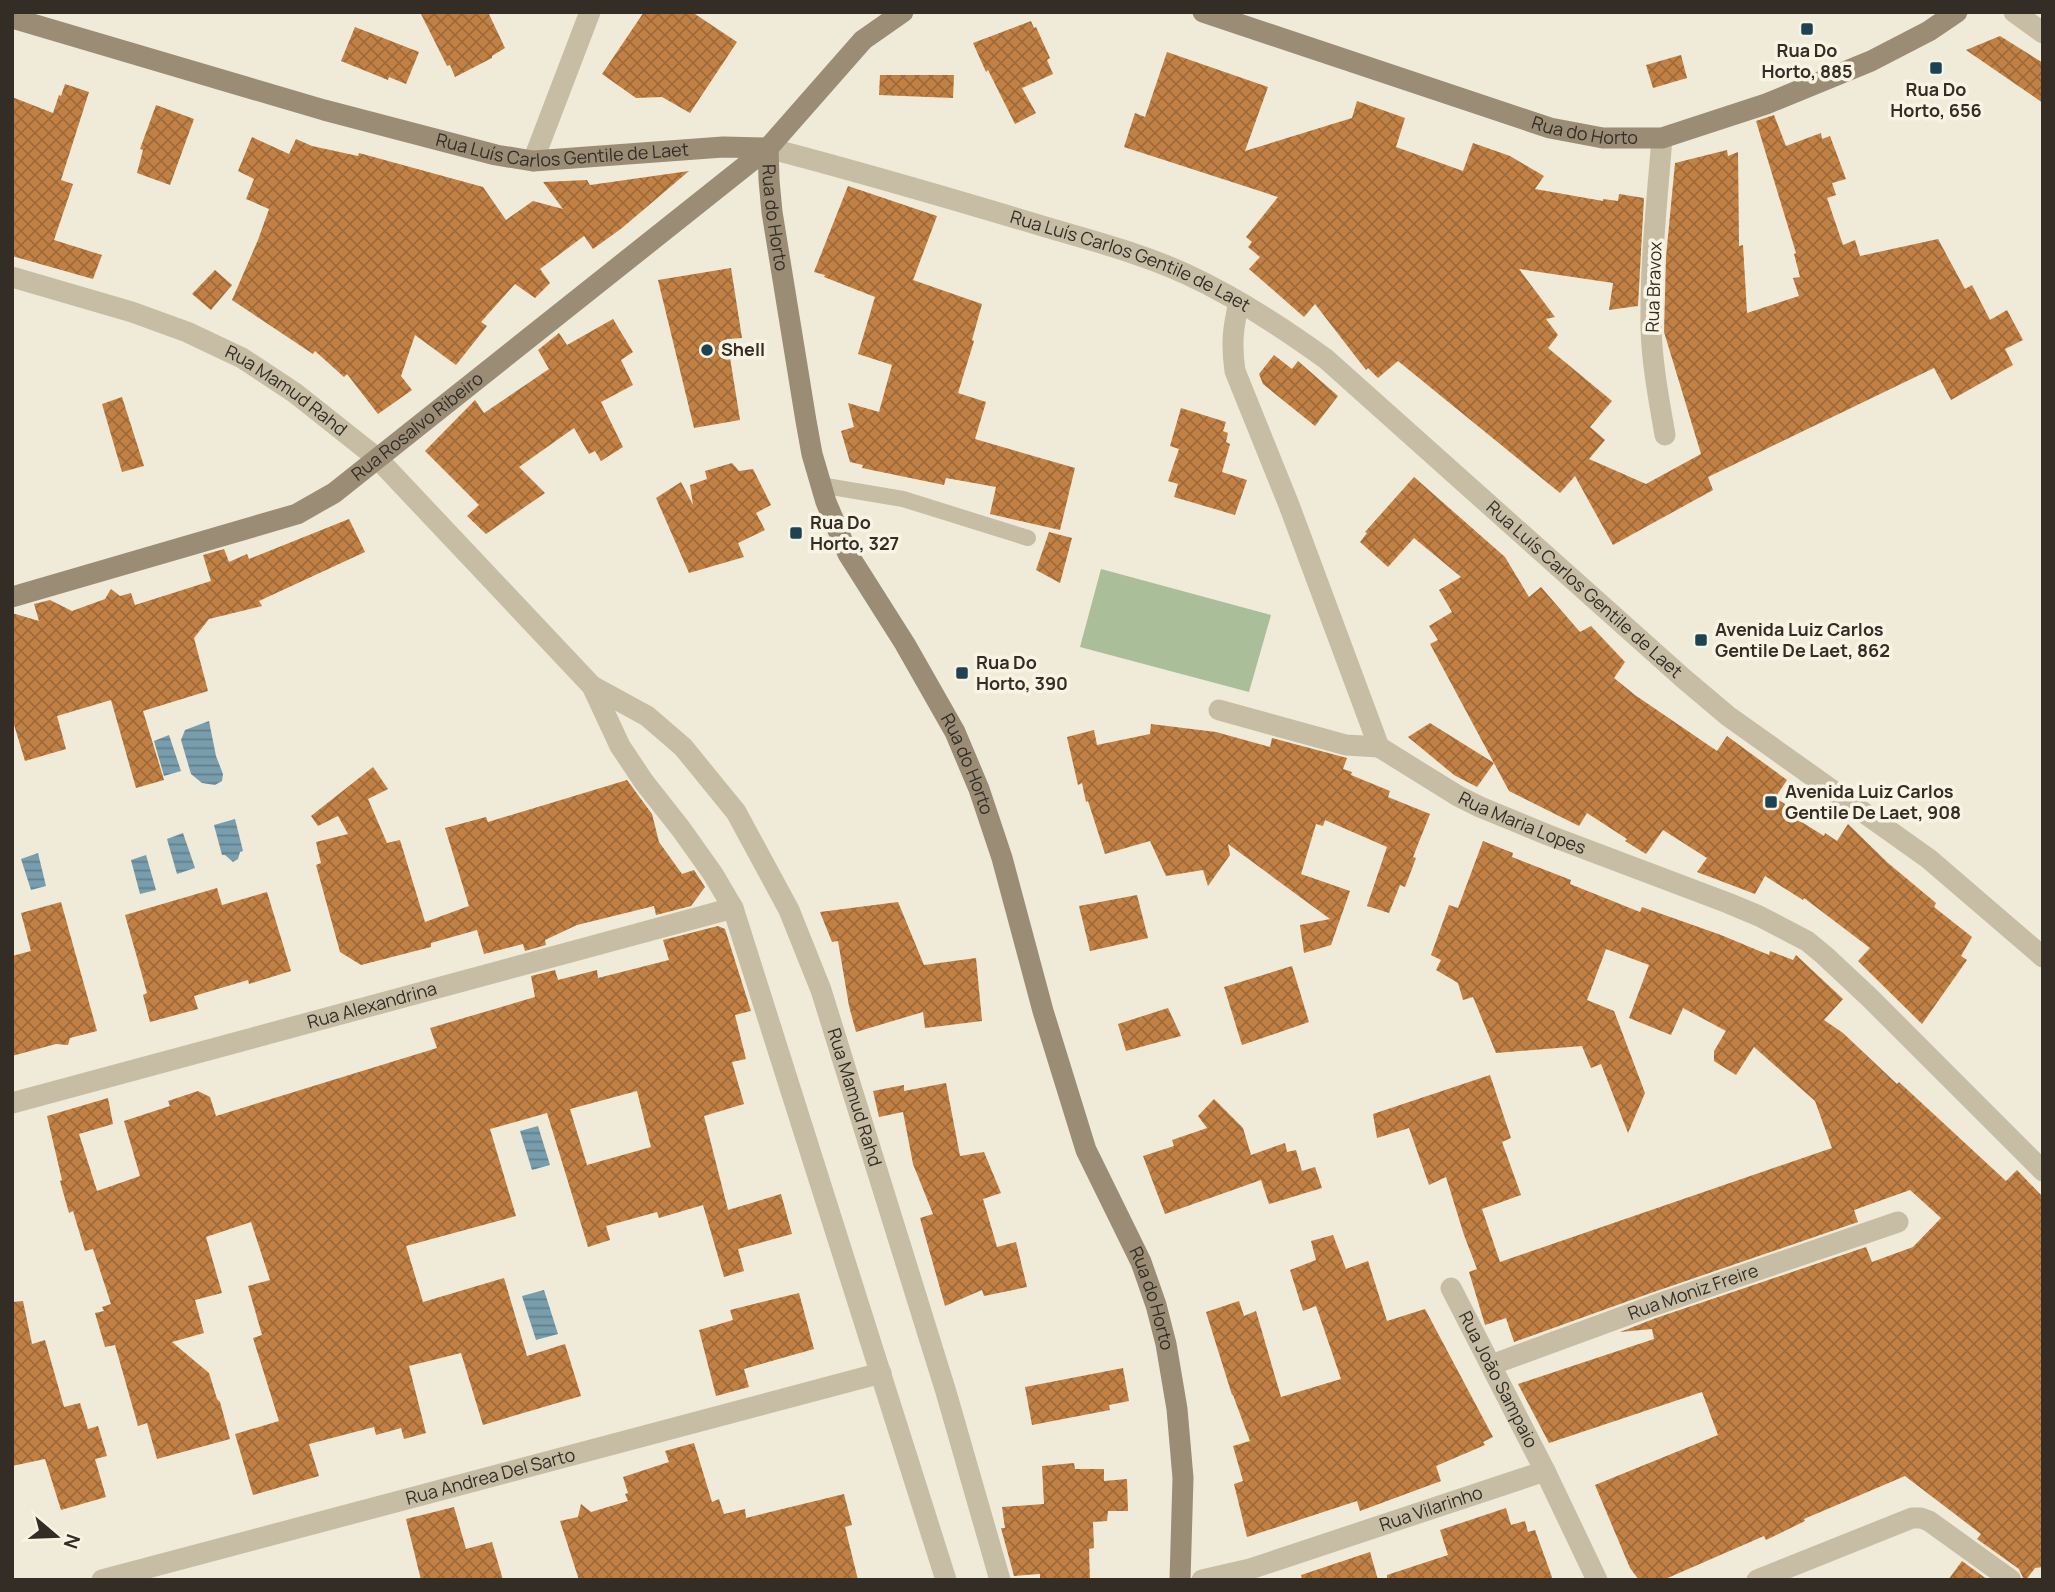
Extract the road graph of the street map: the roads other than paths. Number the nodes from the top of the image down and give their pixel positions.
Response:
1 (590, 12) edge
2 (903, 12) edge
3 (1203, 12) edge
4 (1957, 12) edge
5 (2014, 12) edge
6 (12, 18) edge
7 (2043, 33) edge
8 (1662, 138) junction
9 (768, 148) junction
10 (533, 161) junction
11 (12, 277) edge
12 (1239, 302) junction
13 (1665, 435) dead end
14 (377, 458) junction
15 (820, 485) junction
16 (1028, 538) dead end
17 (12, 597) edge
18 (592, 686) junction
19 (1219, 710) dead end
20 (1379, 747) junction
21 (733, 908) junction
22 (2043, 957) edge
23 (12, 1103) edge
24 (2043, 1171) edge
25 (1898, 1222) dead end
26 (1451, 1288) dead end
27 (1491, 1366) junction
28 (881, 1373) junction
29 (1545, 1471) junction
30 (102, 1580) edge
31 (946, 1580) edge
32 (1000, 1580) edge
33 (1180, 1580) edge
34 (1202, 1580) edge
35 (1597, 1580) edge
36 (1757, 1580) edge
37 (2011, 1580) edge

1 - 10 street
2 - 9 main road, Rua do Horto
3 - 8 main road, Rua do Horto
4 - 8 main road, Rua do Horto
5 - 7 street
6 - 10 main road, Rua Luís Carlos Gentile de Laet
8 - 13 street, Rua Bravox
9 - 10 main road, Rua Luís Carlos Gentile de Laet
9 - 12 street, Rua Luís Carlos Gentile de Laet
9 - 14 main road, Rua Rosalvo Ribeiro
9 - 15 main road, Rua do Horto
11 - 14 street, Rua Mamud Rahd
12 - 20 street
12 - 22 street, Rua Luís Carlos Gentile de Laet
14 - 17 main road, Rua Rosalvo Ribeiro
14 - 18 street, Rua Mamud Rahd
15 - 16 lane
15 - 33 main road, Rua do Horto
18 - 21 street, Rua Mamud Rahd
18 - 32 street, Rua Mamud Rahd
19 - 20 street
20 - 24 street, Rua Maria Lopes
21 - 23 street, Rua Alexandrina
21 - 28 street, Rua Mamud Rahd
25 - 27 street, Rua Moniz Freire
26 - 27 street, Rua João Sampaio
27 - 29 street, Rua João Sampaio
28 - 30 street, Rua Andrea Del Sarto
28 - 31 street, Rua Mamud Rahd
29 - 34 street, Rua Vilarinho
29 - 35 street
36 - 37 street

